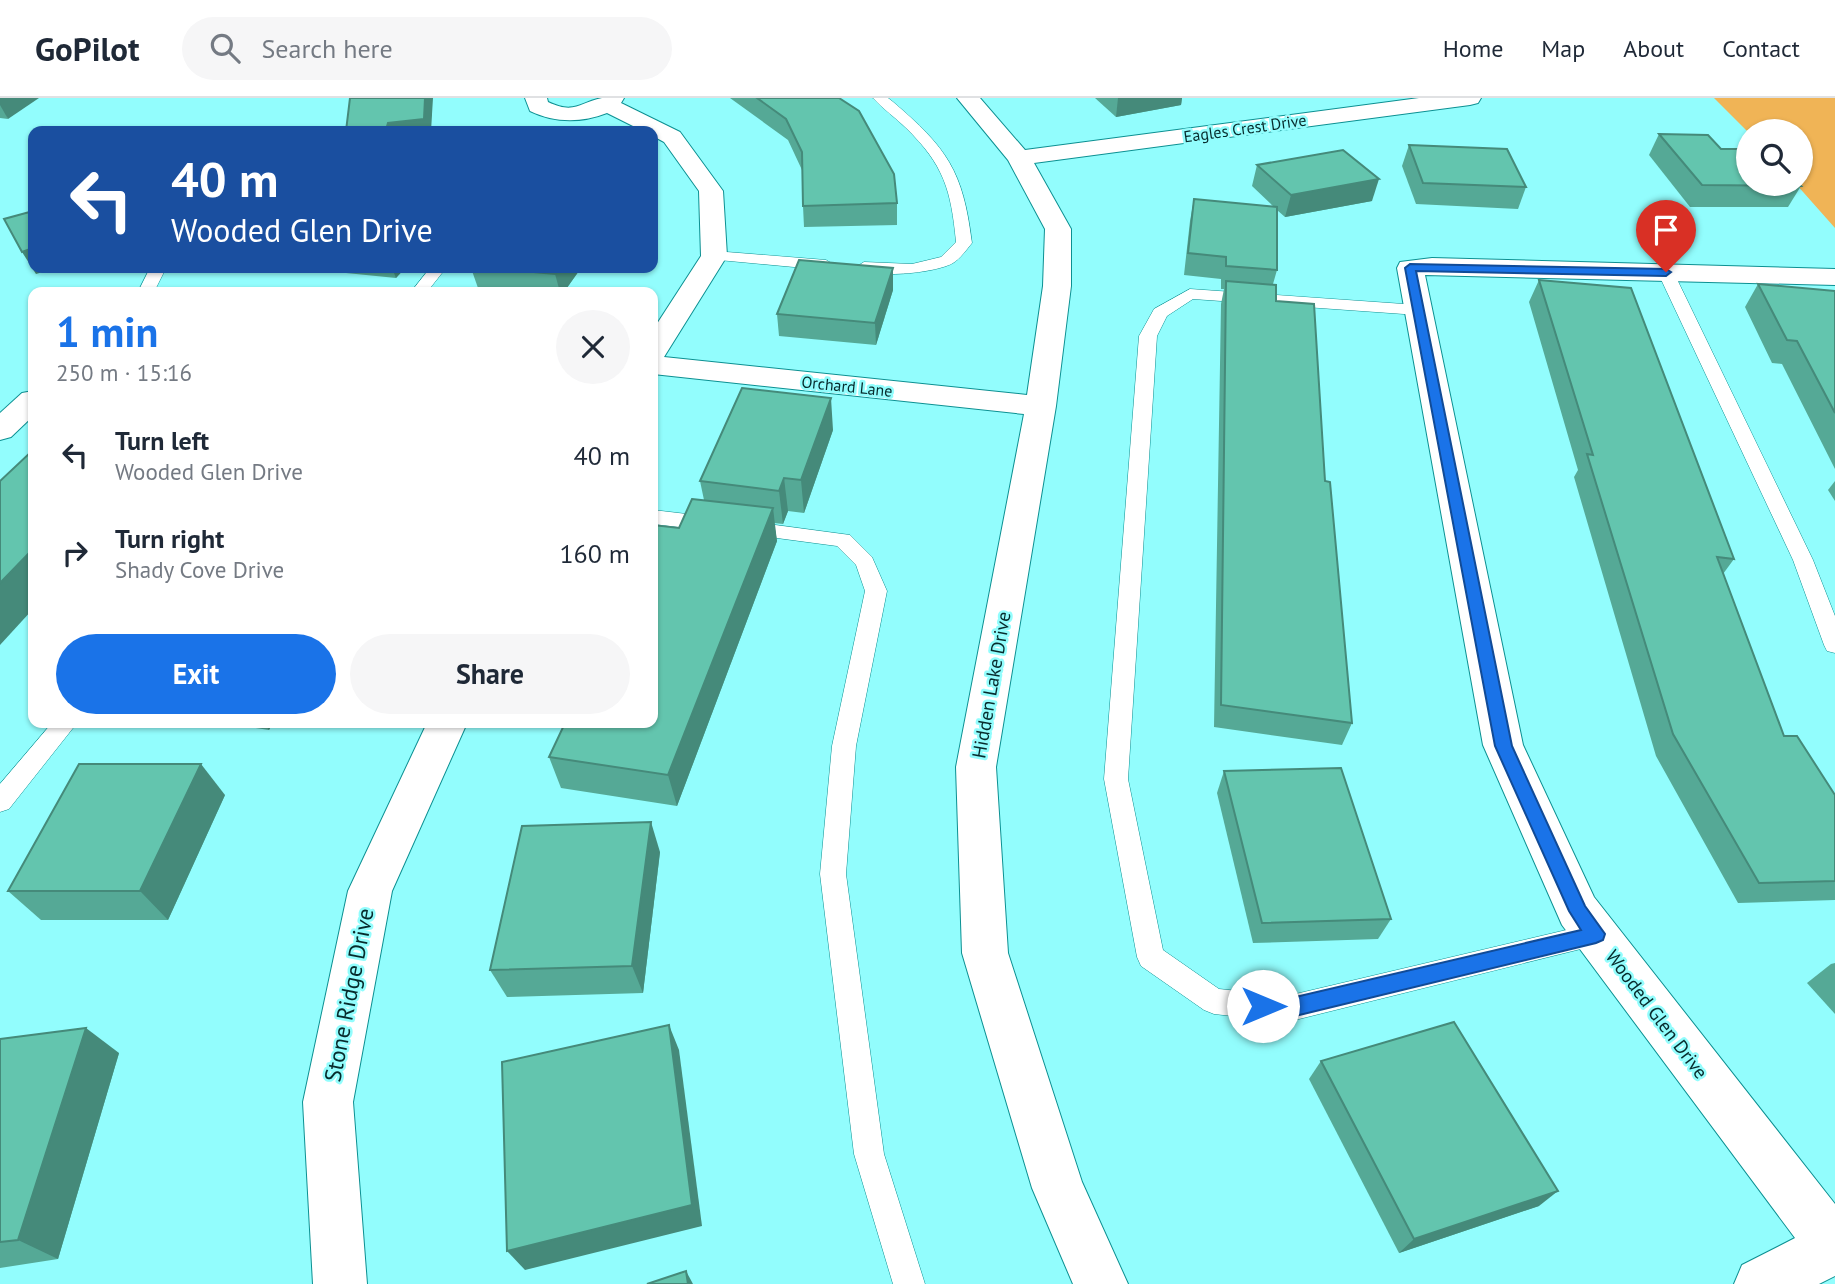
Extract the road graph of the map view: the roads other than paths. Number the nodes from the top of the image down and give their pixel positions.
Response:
1 (536, 98) edge
2 (880, 98) edge
3 (968, 98) edge
4 (1274, 98) edge
5 (1470, 98) edge
6 (609, 101) edge
7 (1301, 121) junction
8 (653, 126) edge
9 (658, 129) edge
10 (1019, 158) junction
11 (714, 256) junction
12 (1666, 272) junction
13 (434, 273) edge
14 (1835, 277) edge
15 (423, 287) edge
16 (1419, 310) junction
17 (658, 344) edge
18 (658, 366) edge
19 (28, 405) edge
20 (1041, 406) junction
21 (0, 430) edge
22 (658, 518) edge
23 (1835, 645) edge
24 (61, 728) edge
25 (445, 728) edge
26 (0, 802) edge
27 (1596, 934) junction
28 (1835, 1247) edge
29 (340, 1284) edge
30 (909, 1284) edge
31 (1101, 1284) edge
32 (1761, 1284) edge

1 - 6 street
2 - 11 lane
3 - 10 street, Hidden Lake Drive
4 - 7 street
5 - 7 street, Eagles Crest Drive
6 - 8 street
7 - 10 street, Eagles Crest Drive
9 - 11 street
10 - 20 street, Hidden Lake Drive
11 - 17 street
12 - 14 street
12 - 16 street, Wooded Glen Drive
12 - 23 lane
13 - 15 lane
16 - 27 street, Wooded Glen Drive
16 - 27 lane
18 - 20 street, Orchard Lane
19 - 21 street
20 - 31 street, Hidden Lake Drive
22 - 30 lane
24 - 26 lane
25 - 29 street, Stone Ridge Drive
27 - 28 street, Wooded Glen Drive
28 - 32 street

